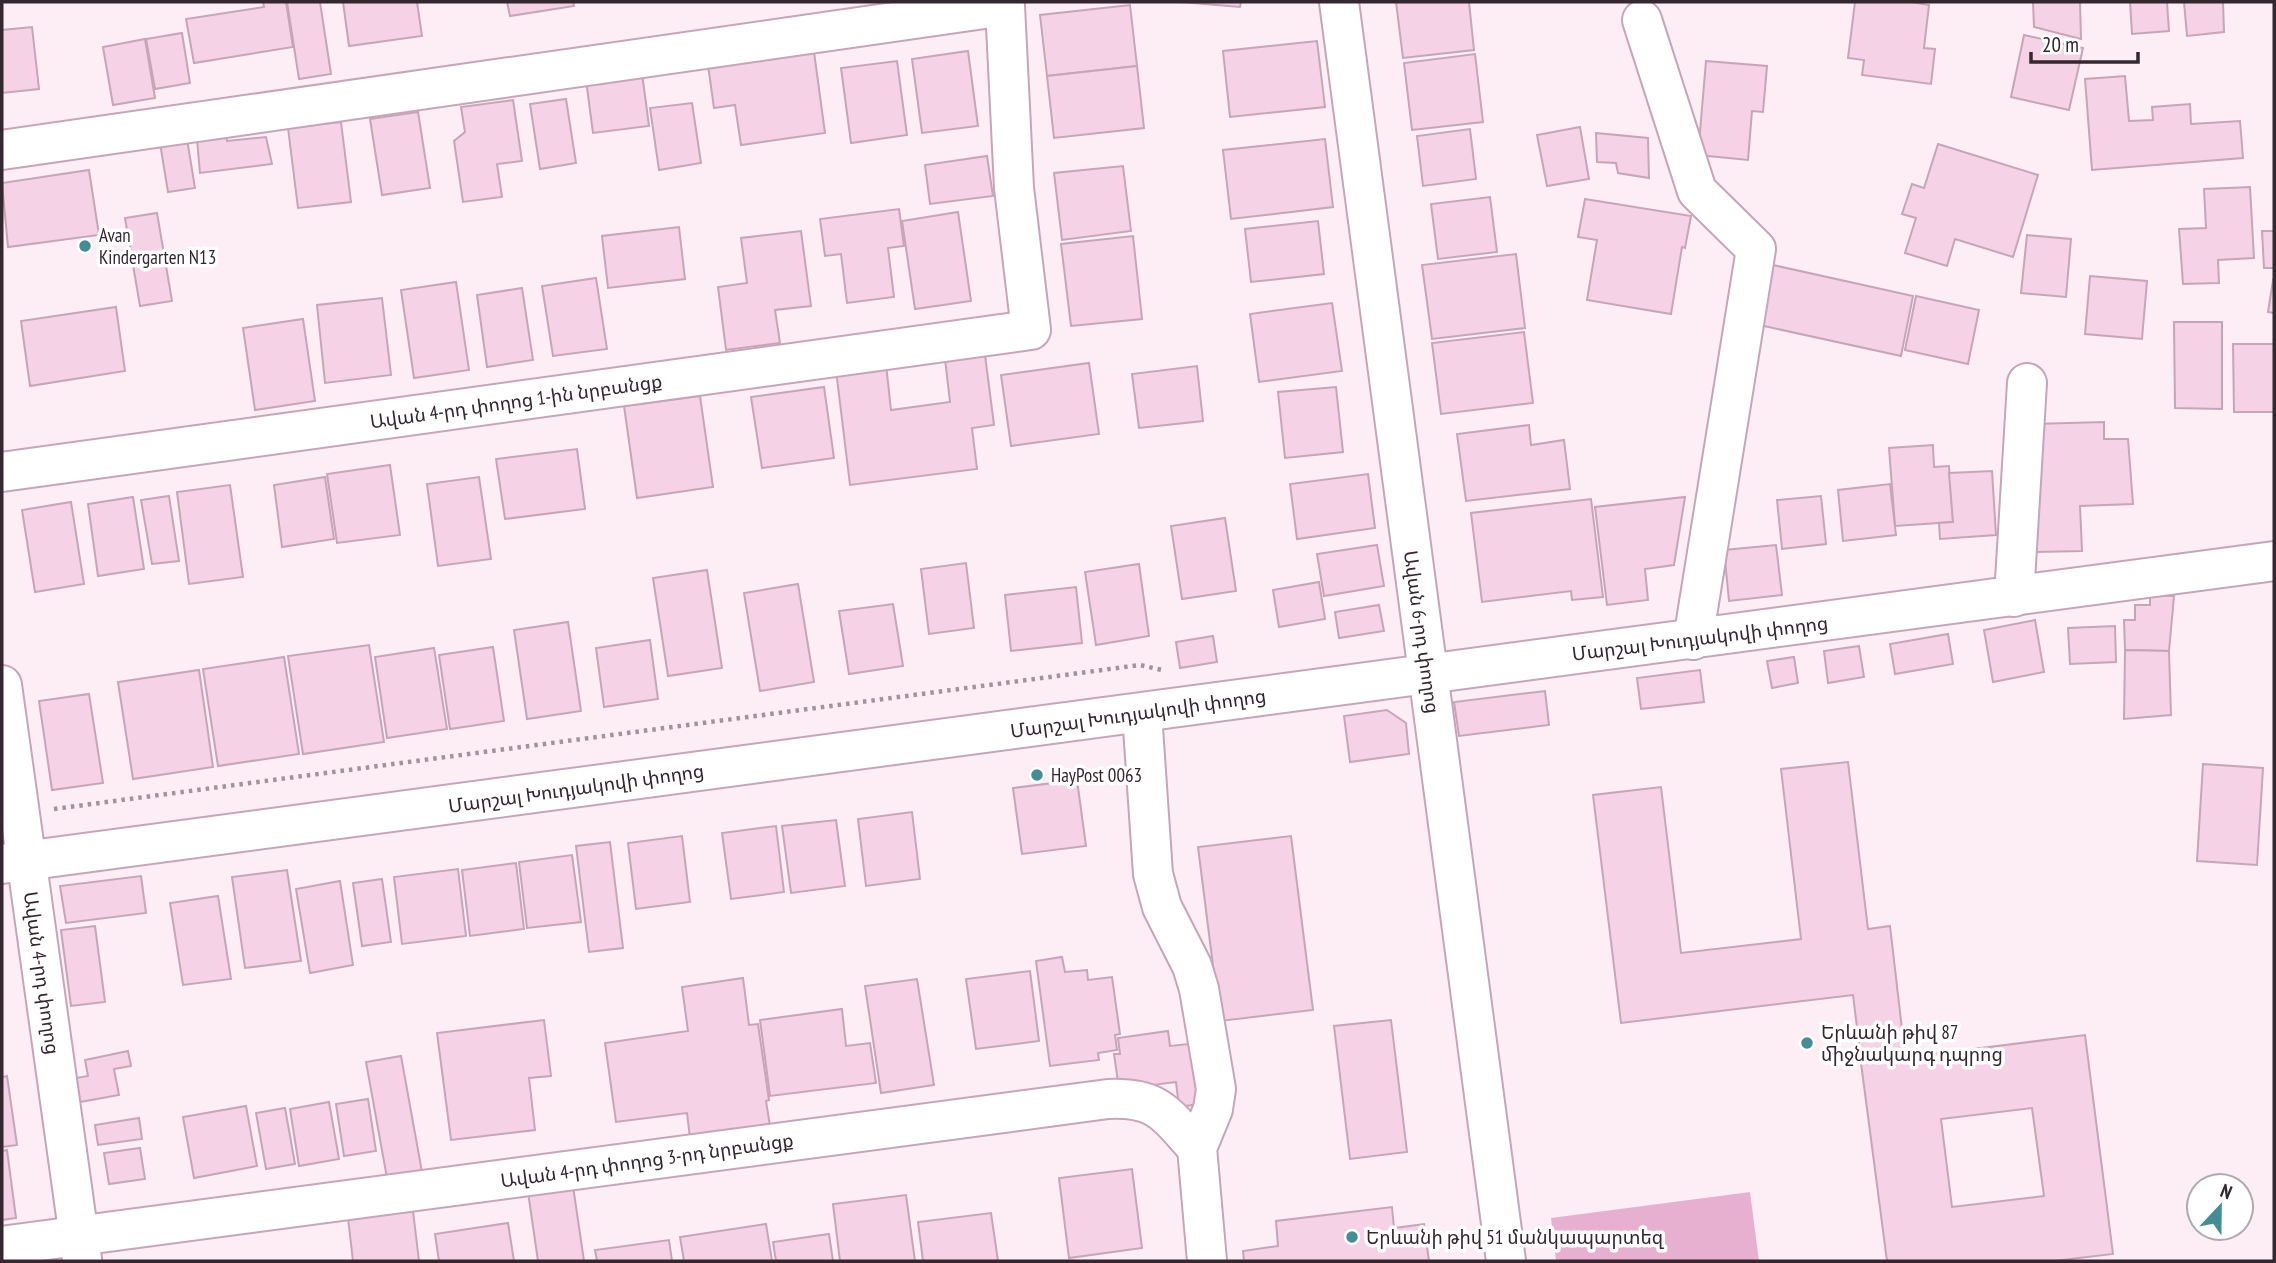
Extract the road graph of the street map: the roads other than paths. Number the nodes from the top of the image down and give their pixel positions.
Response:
1 (1339, 2) edge
2 (1642, 20) dead end
3 (2, 150) edge
4 (2027, 383) dead end
5 (2, 472) edge
6 (2274, 561) edge
7 (2014, 597) junction
8 (1693, 640) junction
9 (1428, 674) junction
10 (2, 685) edge
11 (1142, 713) junction
12 (14, 863) edge
13 (1197, 1148) junction
14 (2, 1246) edge
15 (80, 1248) edge
16 (1207, 1261) edge
17 (1506, 1261) edge

1 - 9 street, Ավան 6-րդ փողոց
2 - 8 street
3 - 5 street, Ավան 4-րդ փողոց 1-ին նրբանցք
4 - 7 street
6 - 7 street, Մարշալ Խուդյակովի փողոց
7 - 8 street, Մարշալ Խուդյակովի փողոց
8 - 9 street, Մարշալ Խուդյակովի փողոց
9 - 11 street, Մարշալ Խուդյակովի փողոց
9 - 17 street, Ավան 6-րդ փողոց
10 - 12 street, Ավան 4-րդ փողոց
11 - 12 street, Մարշալ Խուդյակովի փողոց
11 - 13 street
12 - 15 street, Ավան 4-րդ փողոց
13 - 15 street, Ավան 4-րդ փողոց 3-րդ նրբանցք
13 - 16 street
14 - 15 street, Ավան 4-րդ փողոց 3-րդ նրբանցք

